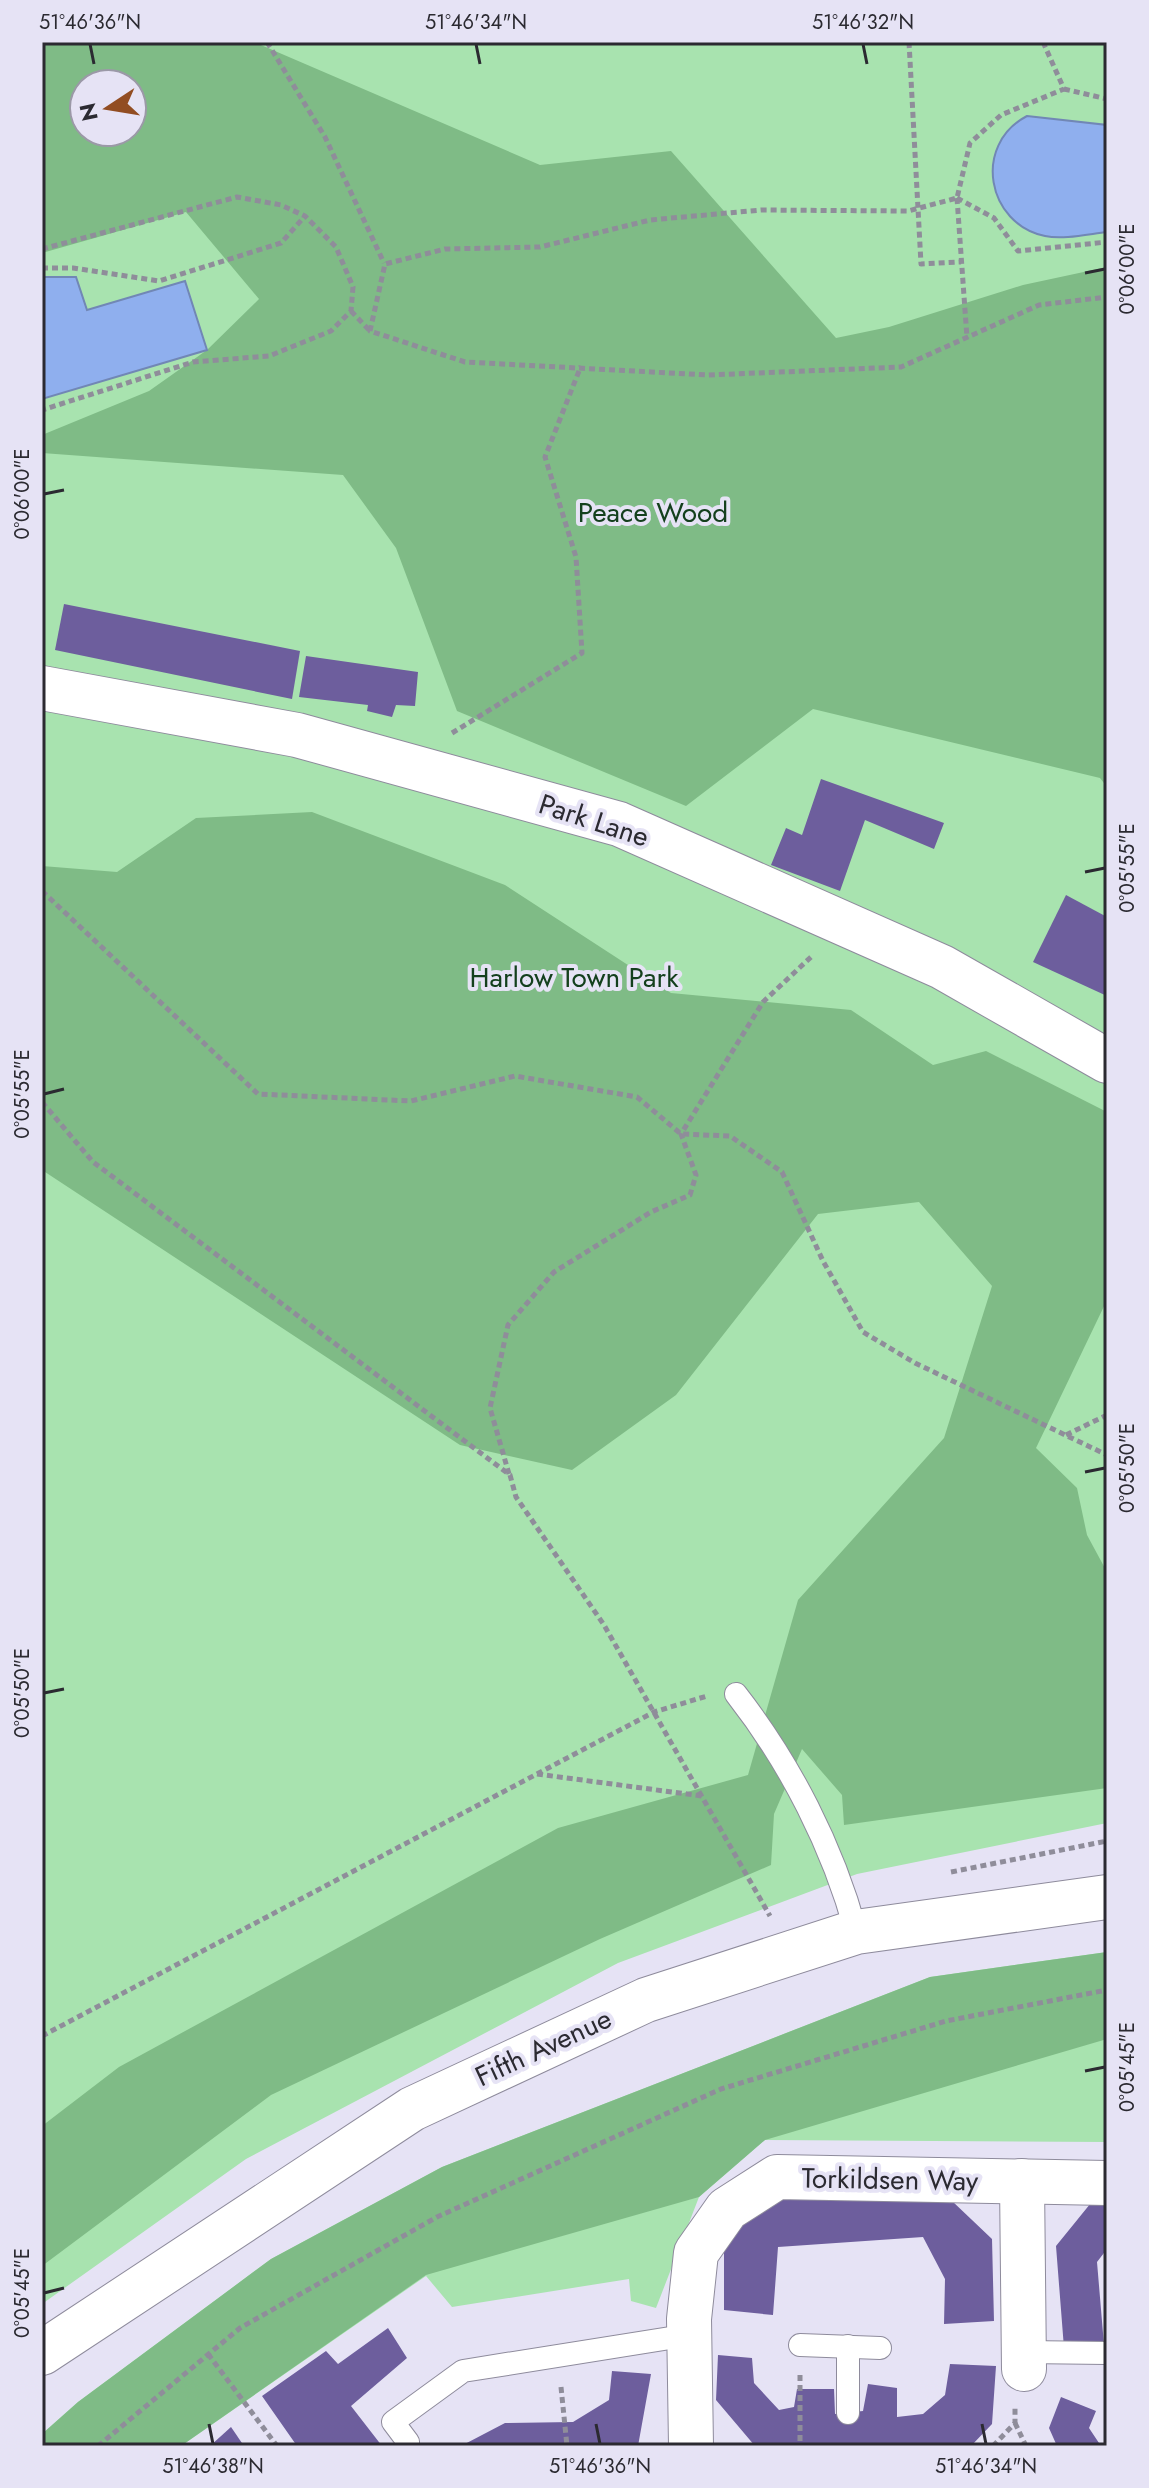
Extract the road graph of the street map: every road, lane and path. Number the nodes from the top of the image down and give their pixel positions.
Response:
1 (267, 42) edge
2 (909, 42) edge
3 (1043, 42) edge
4 (1064, 89) junction
5 (1107, 99) edge
6 (957, 198) junction
7 (918, 208) junction
8 (305, 216) junction
9 (1107, 242) edge
10 (42, 249) edge
11 (961, 262) junction
12 (385, 264) junction
13 (42, 268) edge
14 (1107, 297) edge
15 (351, 311) junction
16 (370, 331) junction
17 (967, 338) junction
18 (581, 366) junction
19 (42, 410) edge
20 (42, 688) edge
21 (403, 764) junction
22 (42, 891) edge
23 (860, 931) junction
24 (1107, 1061) edge
25 (42, 1102) edge
26 (681, 1134) junction
27 (1107, 1415) edge
28 (1066, 1435) junction
29 (1107, 1455) edge
30 (510, 1475) junction
31 (736, 1694) joint
32 (654, 1712) junction
33 (536, 1774) junction
34 (702, 1796) junction
35 (1107, 1897) edge
36 (773, 1920) dead end
37 (856, 1932) junction
38 (1107, 1990) edge
39 (42, 2036) edge
40 (1022, 2181) junction
41 (1107, 2183) edge
42 (689, 2335) junction
43 (800, 2345) joint
44 (848, 2346) junction
45 (880, 2348) dead end
46 (42, 2353) edge
47 (208, 2353) junction
48 (1107, 2353) edge
49 (557, 2356) junction
50 (1024, 2360) joint
51 (848, 2413) dead end
52 (1015, 2423) dead end
53 (408, 2442) dead end
54 (98, 2446) edge
55 (277, 2446) edge
56 (567, 2446) edge
57 (691, 2446) edge
58 (800, 2446) edge
59 (1026, 2446) edge

1 - 12 path
2 - 7 path
3 - 4 path
4 - 5 path
4 - 6 path
6 - 7 path
6 - 9 path
6 - 11 path
7 - 11 path
7 - 12 path
8 - 10 path
8 - 13 path
8 - 15 path
11 - 17 path
12 - 16 path
14 - 17 path
15 - 16 path
15 - 19 path
16 - 18 path
17 - 18 path
18 - 21 path
20 - 21 street, Park Lane
21 - 23 street, Park Lane
22 - 26 path
23 - 24 street, Park Lane
23 - 26 path
25 - 30 path
26 - 28 path
26 - 30 path
27 - 28 path
28 - 29 path
30 - 32 path
31 - 32 path
31 - 37 lane
32 - 33 path
32 - 34 path
33 - 34 path
33 - 39 path
34 - 36 path
35 - 37 street, Fifth Avenue
37 - 46 street, Fifth Avenue
38 - 47 path
40 - 41 street, Torkildsen Way
40 - 42 street, Torkildsen Way
40 - 50 street
42 - 49 lane
42 - 57 street, Torkildsen Way
43 - 44 lane
43 - 58 path
44 - 45 lane
44 - 51 lane
47 - 54 path
47 - 55 path
48 - 50 lane
49 - 53 lane
49 - 56 path
52 - 59 path

